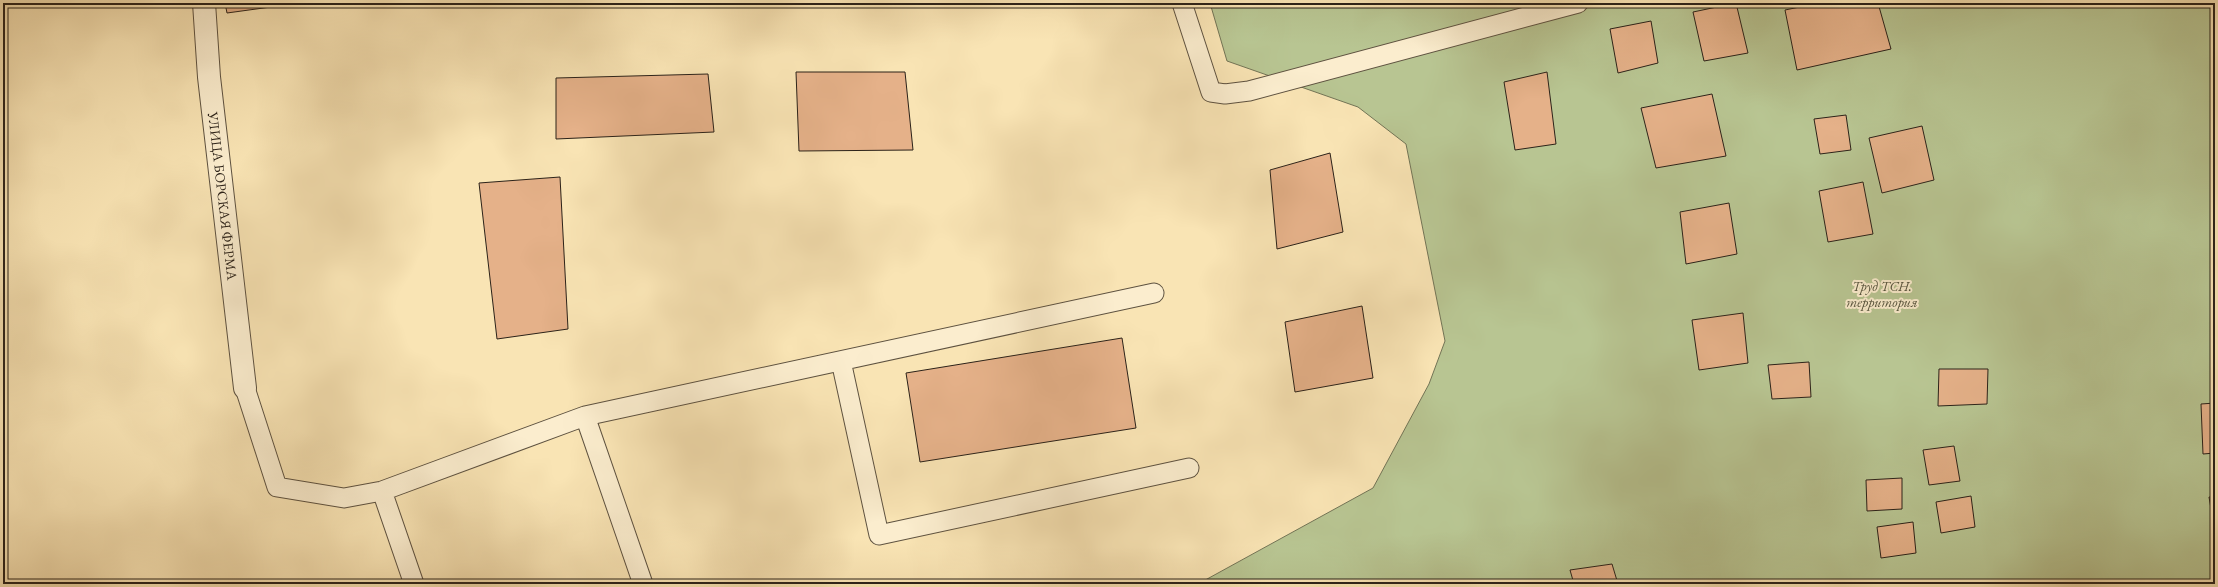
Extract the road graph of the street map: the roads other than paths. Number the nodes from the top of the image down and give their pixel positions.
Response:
1 (204, 3) edge
2 (1182, 3) edge
3 (1578, 3) edge
4 (1154, 293) dead end
5 (842, 361) junction
6 (245, 388) joint
7 (585, 416) junction
8 (1189, 468) dead end
9 (382, 491) junction
10 (414, 584) edge
11 (643, 584) edge

1 - 6 street, УЛИЦА БОРСКАЯ ФЕРМА
2 - 3 lane
4 - 5 lane
5 - 7 lane
5 - 8 lane
6 - 9 lane
7 - 9 lane
7 - 11 lane
9 - 10 lane

